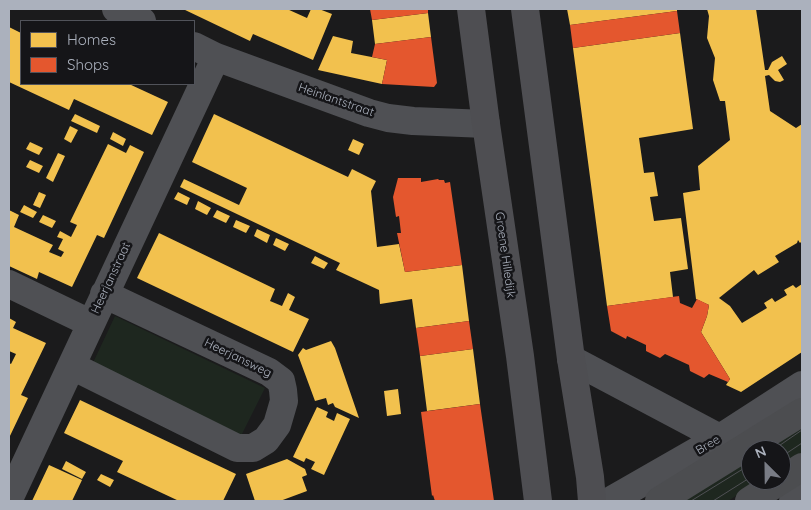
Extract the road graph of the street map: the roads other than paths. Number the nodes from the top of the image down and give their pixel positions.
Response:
1 (116, 9) edge
2 (471, 9) edge
3 (524, 9) edge
4 (140, 20) edge
5 (205, 52) edge
6 (195, 76) edge
7 (191, 85) edge
8 (486, 124) junction
9 (9, 284) edge
10 (104, 294) junction
11 (90, 323) junction
12 (571, 359) junction
13 (72, 366) junction
14 (802, 384) edge
15 (802, 412) edge
16 (720, 438) junction
17 (802, 467) edge
18 (802, 495) edge
19 (9, 499) edge
20 (538, 501) edge
21 (592, 501) edge
22 (610, 501) edge
23 (659, 501) edge
24 (749, 501) edge
25 (792, 501) edge

1 - 4 street
2 - 8 street, Groene Hilledijk
3 - 12 street
5 - 6 street, Heerjanstraat
5 - 8 street, Heinlantstraat
7 - 10 street, Heerjanstraat
8 - 20 street, Groene Hilledijk
9 - 11 street
10 - 11 street, Heerjanstraat
10 - 13 street, Heerjansweg
11 - 13 street, Heerjanstraat
12 - 16 street
12 - 21 street
13 - 19 street, Heerjanstraat
14 - 16 street, Bree
15 - 23 main road, Bree
16 - 22 street, Bree
17 - 24 main road
18 - 25 street

